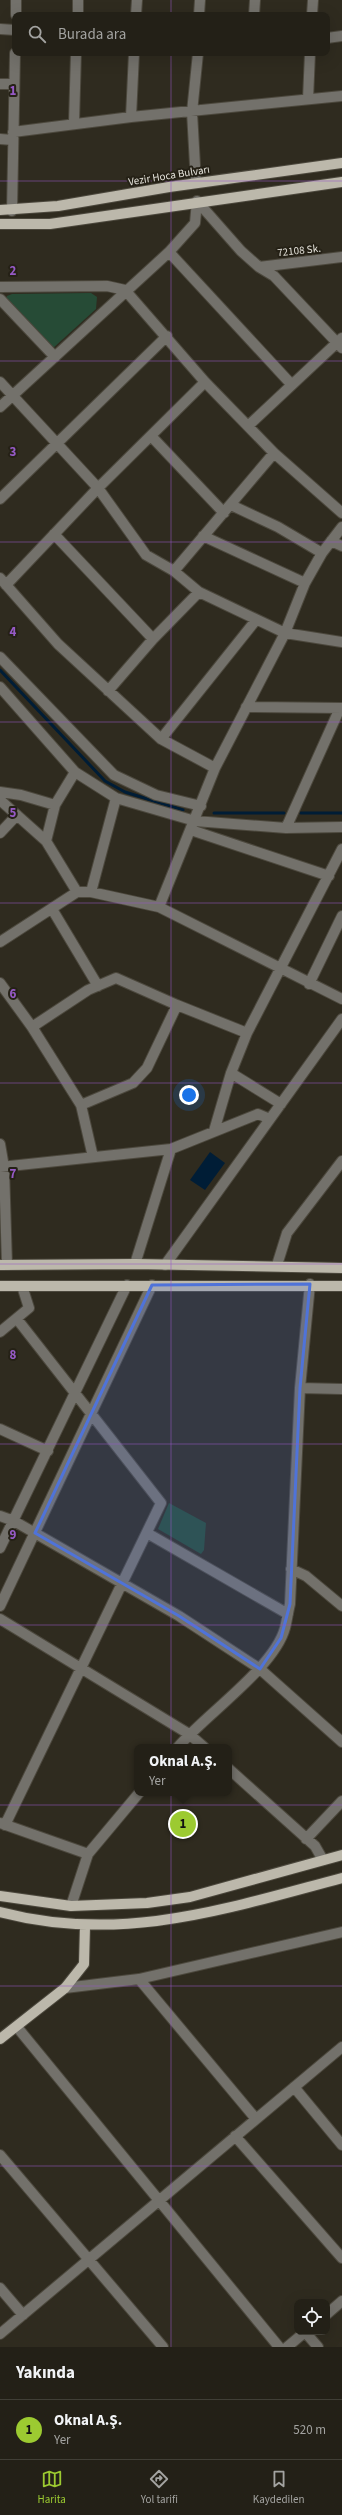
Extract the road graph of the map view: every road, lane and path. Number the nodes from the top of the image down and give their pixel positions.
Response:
1 (16, 0) edge
2 (78, 0) edge
3 (137, 0) edge
4 (200, 0) edge
5 (255, 0) edge
6 (313, 0) edge
7 (16, 12) edge
8 (78, 12) edge
9 (136, 12) edge
10 (199, 12) edge
11 (254, 12) edge
12 (312, 12) edge
13 (0, 29) edge
14 (12, 30) edge
15 (342, 36) edge
16 (330, 38) edge
17 (15, 56) edge
18 (76, 56) edge
19 (134, 56) edge
20 (198, 56) edge
21 (310, 56) edge
22 (0, 84) edge
23 (14, 84) junction
24 (342, 96) edge
25 (308, 99) junction
26 (192, 112) junction
27 (131, 117) junction
28 (74, 123) junction
29 (13, 136) junction
30 (0, 139) edge
31 (342, 163) edge
32 (342, 182) edge
33 (196, 183) junction
34 (197, 201) junction
35 (0, 210) edge
36 (12, 211) junction
37 (0, 224) edge
38 (169, 252) junction
39 (342, 258) edge
40 (259, 267) junction
41 (0, 287) edge
42 (125, 290) junction
43 (0, 299) edge
44 (167, 336) junction
45 (340, 343) edge
46 (55, 357) junction
47 (0, 382) edge
48 (205, 382) junction
49 (292, 384) junction
50 (13, 396) junction
51 (0, 407) edge
52 (248, 426) junction
53 (152, 437) junction
54 (56, 444) junction
55 (274, 453) junction
56 (98, 488) junction
57 (0, 499) edge
58 (232, 505) junction
59 (224, 513) junction
60 (342, 513) edge
61 (342, 527) edge
62 (54, 534) junction
63 (203, 536) junction
64 (331, 541) junction
65 (342, 546) edge
66 (322, 553) junction
67 (174, 571) junction
68 (3, 582) edge
69 (305, 583) junction
70 (199, 592) junction
71 (256, 620) junction
72 (285, 633) junction
73 (153, 639) junction
74 (342, 642) edge
75 (0, 657) edge
76 (0, 687) edge
77 (108, 691) junction
78 (246, 707) junction
79 (341, 708) edge
80 (161, 739) junction
81 (215, 768) junction
82 (75, 772) junction
83 (0, 792) edge
84 (116, 798) junction
85 (0, 800) edge
86 (55, 805) junction
87 (201, 806) junction
88 (17, 815) junction
89 (193, 826) junction
90 (342, 827) edge
91 (286, 828) junction
92 (0, 833) edge
93 (46, 841) junction
94 (342, 849) edge
95 (329, 876) junction
96 (77, 892) junction
97 (91, 892) junction
98 (159, 907) junction
99 (52, 909) junction
100 (342, 916) edge
101 (0, 942) edge
102 (281, 969) junction
103 (309, 984) junction
104 (98, 986) junction
105 (2, 988) edge
106 (342, 999) edge
107 (177, 1005) junction
108 (342, 1019) edge
109 (32, 1028) junction
110 (247, 1033) junction
111 (231, 1073) junction
112 (282, 1104) junction
113 (81, 1105) junction
114 (270, 1119) junction
115 (214, 1130) junction
116 (0, 1144) edge
117 (171, 1149) junction
118 (93, 1157) junction
119 (342, 1161) edge
120 (2, 1167) edge
121 (135, 1264) junction
122 (165, 1264) junction
123 (3, 1265) edge
124 (277, 1265) junction
125 (342, 1268) edge
126 (310, 1284) junction
127 (127, 1285) junction
128 (152, 1285) junction
129 (0, 1286) edge
130 (22, 1286) junction
131 (342, 1286) edge
132 (17, 1319) junction
133 (0, 1332) edge
134 (300, 1388) junction
135 (342, 1389) edge
136 (75, 1393) junction
137 (91, 1414) junction
138 (0, 1429) edge
139 (48, 1451) junction
140 (0, 1516) edge
141 (14, 1521) junction
142 (35, 1533) junction
143 (147, 1533) junction
144 (0, 1548) edge
145 (292, 1569) junction
146 (122, 1584) junction
147 (0, 1606) edge
148 (342, 1606) edge
149 (288, 1614) junction
150 (0, 1619) edge
151 (82, 1668) junction
152 (260, 1669) junction
153 (189, 1734) junction
154 (342, 1742) edge
155 (181, 1744) edge
156 (201, 1744) edge
157 (232, 1772) edge
158 (137, 1796) edge
159 (342, 1801) edge
160 (3, 1824) edge
161 (306, 1839) junction
162 (88, 1854) junction
163 (342, 1855) edge
164 (323, 1860) junction
165 (342, 1878) edge
166 (0, 1896) edge
167 (71, 1906) junction
168 (0, 1912) edge
169 (85, 1926) junction
170 (342, 1932) edge
171 (139, 1979) junction
172 (65, 1988) junction
173 (17, 2027) junction
174 (0, 2039) edge
175 (342, 2046) edge
176 (294, 2087) junction
177 (256, 2119) junction
178 (235, 2136) junction
179 (342, 2145) edge
180 (0, 2155) edge
181 (158, 2201) junction
182 (342, 2258) edge
183 (88, 2260) junction
184 (0, 2288) edge
185 (342, 2301) edge
186 (330, 2311) edge
187 (23, 2315) junction
188 (0, 2334) edge
189 (301, 2335) edge
190 (308, 2335) edge
191 (163, 2347) edge
192 (279, 2347) edge
193 (287, 2347) edge
194 (318, 2347) edge

1 - 7 street
2 - 8 street
3 - 9 street
4 - 10 street
5 - 11 street
6 - 12 street
13 - 14 street
15 - 16 street
17 - 23 street
18 - 28 street
19 - 27 street
20 - 26 street
21 - 25 street
22 - 23 street
23 - 29 street
24 - 25 street
25 - 26 street
26 - 27 street
26 - 33 street
27 - 28 street
28 - 29 street
29 - 30 street
29 - 36 street
31 - 33 main road, Vezir Hoca Bulvarı
32 - 34 main road
33 - 36 main road, Vezir Hoca Bulvarı
34 - 37 main road
34 - 38 street
34 - 40 street
35 - 36 main road, Vezir Hoca Bulvarı
38 - 42 street
38 - 49 street
39 - 40 street, 72108 Sk.
40 - 45 street
41 - 42 street
42 - 44 street
42 - 46 street
43 - 46 street
44 - 48 street
44 - 54 street
45 - 49 street
46 - 50 street
47 - 50 street
48 - 52 street
48 - 53 street
49 - 52 street
50 - 51 street
50 - 54 street
52 - 55 street
53 - 56 street
53 - 59 street
54 - 56 street
54 - 57 street
55 - 58 street
55 - 60 street
56 - 62 street
56 - 67 street
58 - 59 street
58 - 66 street
59 - 63 street
61 - 64 street
62 - 68 street
62 - 73 street
63 - 67 street
63 - 69 street
64 - 65 street
64 - 66 street
66 - 69 street
67 - 70 street
68 - 77 street
69 - 72 street
70 - 71 street
70 - 73 street
71 - 72 street
71 - 80 street
72 - 74 street
72 - 78 street
73 - 77 street
75 - 87 street
76 - 82 street
77 - 80 street
78 - 79 street
78 - 81 street
79 - 91 street
80 - 81 street
81 - 87 street
82 - 84 street
82 - 86 street
83 - 86 street
84 - 89 street
84 - 97 street
85 - 88 street
86 - 93 street
87 - 89 street
88 - 92 street
88 - 93 street
89 - 91 street
89 - 95 street
89 - 98 street
90 - 91 street
93 - 96 street
94 - 95 street
95 - 102 street
96 - 97 street
96 - 99 street
97 - 98 street
98 - 102 street
99 - 101 street
99 - 104 street
100 - 103 street
102 - 103 street
102 - 110 street
103 - 106 street
104 - 107 street
104 - 109 street
105 - 109 street
107 - 110 street
107 - 113 street
108 - 112 street
109 - 113 street
110 - 111 street
111 - 112 street
111 - 115 street
112 - 114 street
113 - 118 street
114 - 115 street
114 - 122 street
115 - 117 street
116 - 120 street
117 - 118 street
117 - 121 street
118 - 120 street
119 - 124 street
120 - 123 street
121 - 122 main road
121 - 123 main road
122 - 124 main road
124 - 125 main road
126 - 128 main road
126 - 131 main road
126 - 134 street
127 - 128 main road
127 - 130 main road
127 - 136 street
128 - 137 street
129 - 130 main road
130 - 132 street
132 - 133 street
132 - 136 street
134 - 135 street
134 - 145 street
136 - 137 street
136 - 139 street
137 - 142 street
137 - 143 street
138 - 139 street
139 - 141 street
140 - 141 street
141 - 142 street
141 - 144 street
142 - 146 street
142 - 147 street
143 - 146 street
143 - 149 street
145 - 148 street
145 - 149 street
146 - 151 street
146 - 152 street
149 - 152 street
150 - 151 street
151 - 153 street
151 - 160 street
152 - 153 street
152 - 154 street
153 - 155 street
153 - 156 street
157 - 161 street
158 - 162 street
159 - 161 street
160 - 162 street
161 - 164 street
162 - 167 street
163 - 164 main road
164 - 167 main road
165 - 169 main road
166 - 167 main road
168 - 169 main road
169 - 172 main road
170 - 171 street
171 - 172 street
171 - 177 street
172 - 173 main road
173 - 174 main road
173 - 181 street
175 - 176 street
176 - 177 street
176 - 179 street
177 - 178 street
178 - 181 street
178 - 182 street
180 - 183 street
181 - 183 street
181 - 192 street
183 - 187 street
183 - 191 street
184 - 187 street
185 - 186 street
187 - 188 street
189 - 193 street
190 - 194 street

